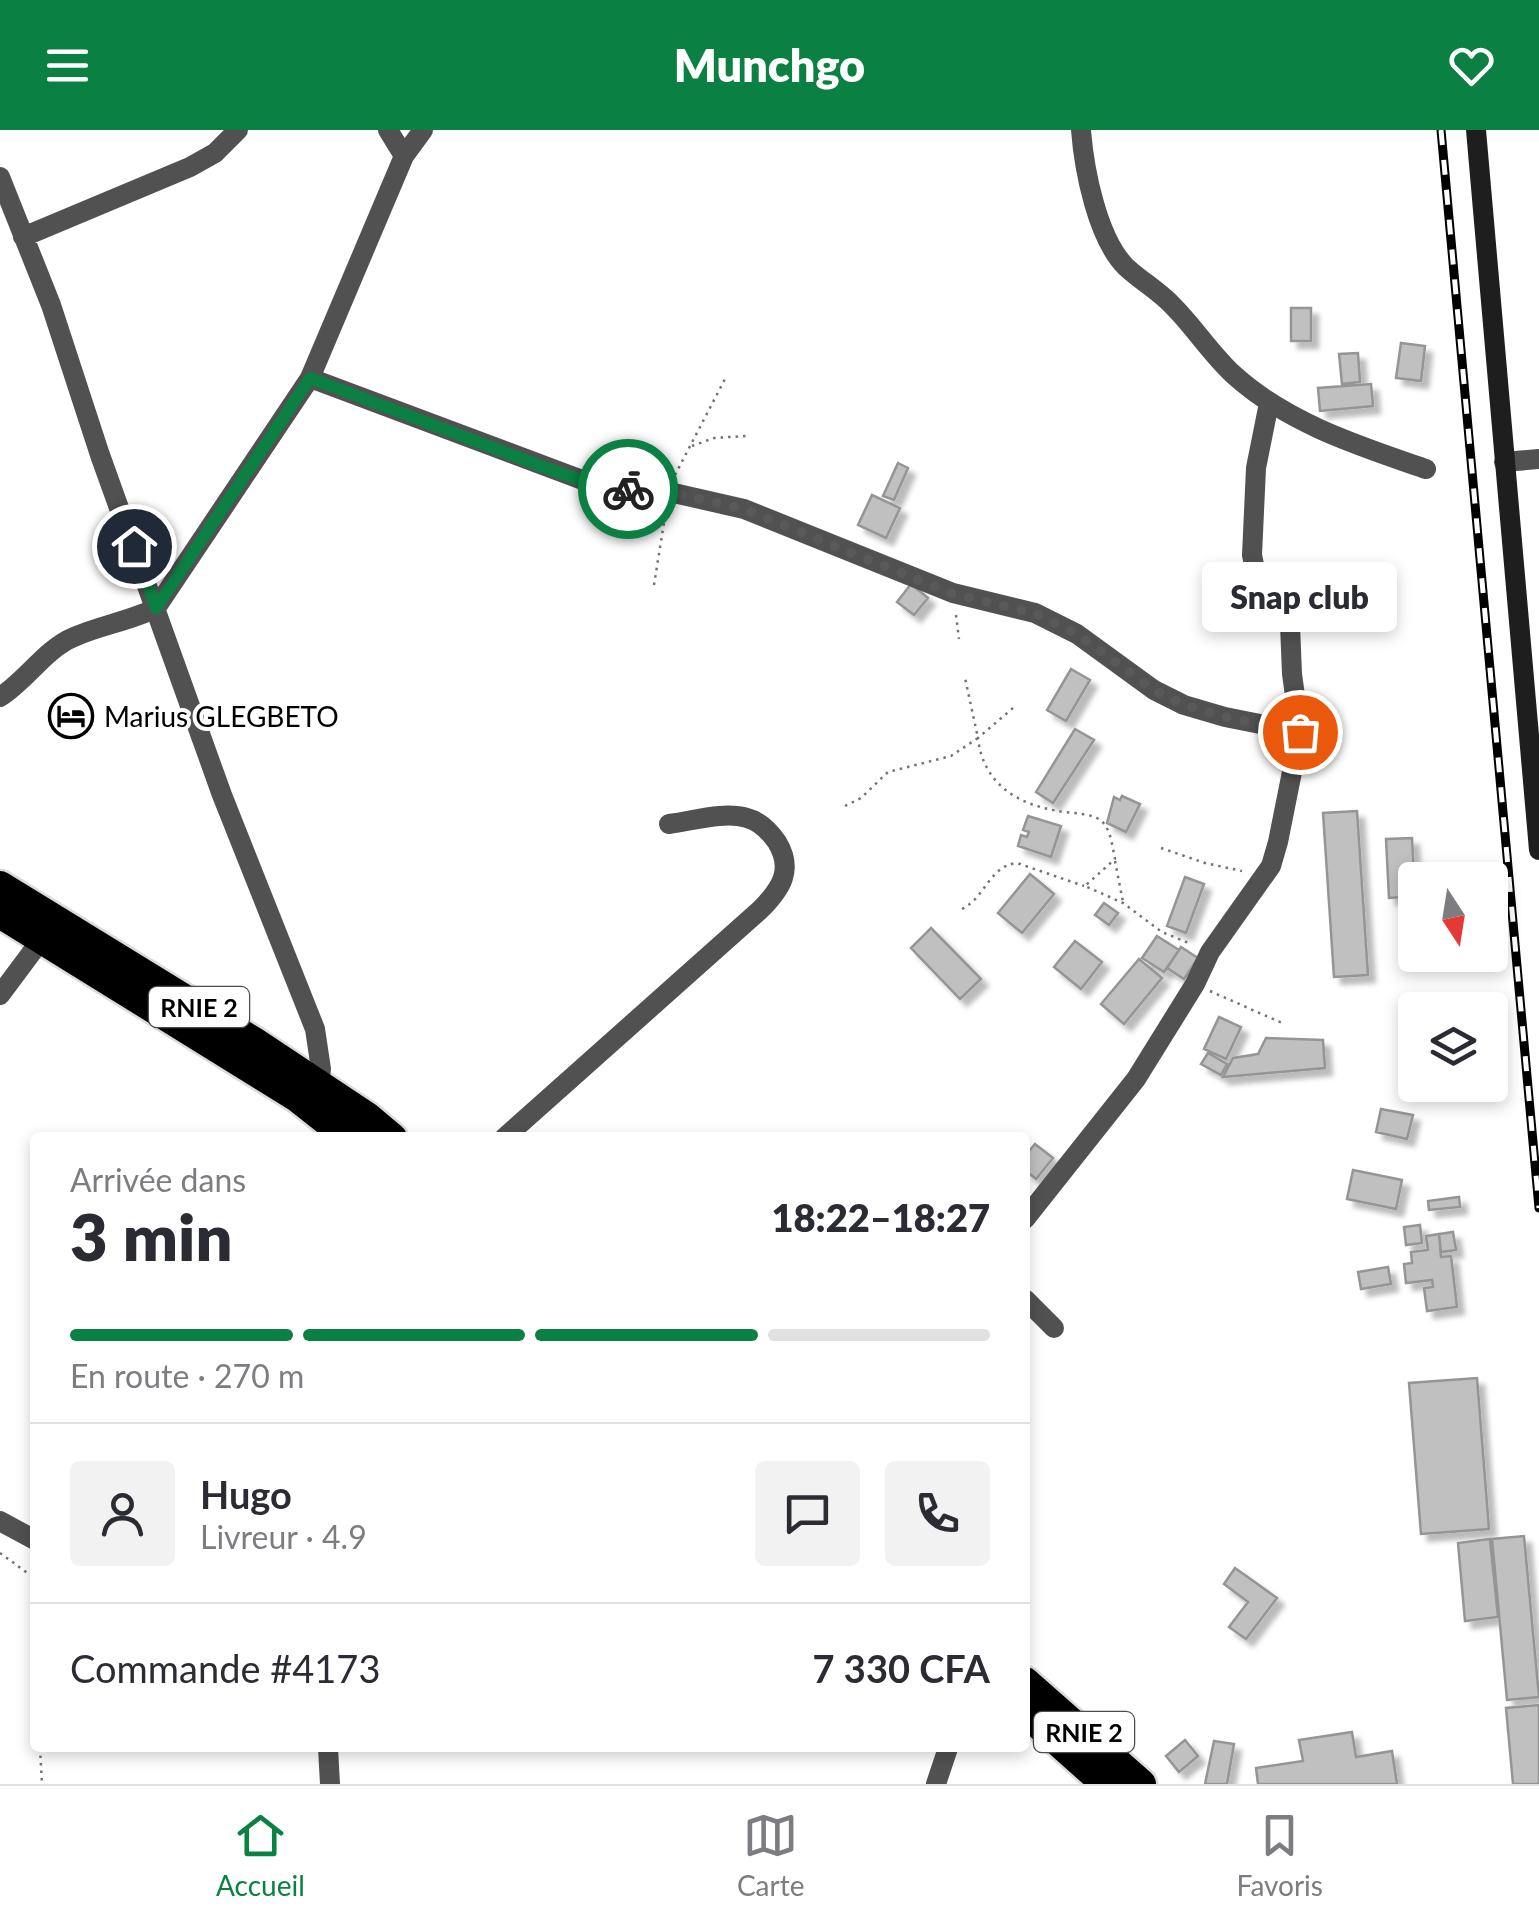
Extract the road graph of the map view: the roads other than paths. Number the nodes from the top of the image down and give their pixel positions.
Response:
1 (238, 130) edge
2 (388, 130) edge
3 (423, 130) edge
4 (1081, 130) edge
5 (1476, 130) edge
6 (404, 156) junction
7 (0, 177) edge
8 (23, 236) junction
9 (310, 378) junction
10 (1269, 403) junction
11 (1539, 459) edge
12 (1504, 462) junction
13 (1426, 470) dead end
14 (156, 608) junction
15 (0, 696) edge
16 (1300, 732) junction
17 (670, 824) dead end
18 (1539, 850) edge
19 (0, 886) edge
20 (0, 913) edge
21 (41, 940) junction
22 (0, 994) edge
23 (315, 1096) junction
24 (345, 1132) edge
25 (381, 1132) edge
26 (511, 1132) edge
27 (1030, 1213) edge
28 (1030, 1304) edge
29 (1054, 1328) dead end
30 (0, 1520) edge
31 (30, 1537) edge
32 (1030, 1688) edge
33 (1030, 1716) edge
34 (328, 1752) edge
35 (947, 1752) edge
36 (1097, 1765) edge
37 (330, 1784) edge
38 (936, 1784) edge
39 (1141, 1784) edge

1 - 8 street
2 - 6 street
3 - 6 street
4 - 10 street
5 - 12 street
6 - 9 street
7 - 8 street
8 - 14 street
9 - 14 street
9 - 16 street
10 - 13 street
10 - 16 street
11 - 12 street
12 - 18 street
14 - 15 street
14 - 23 street
16 - 27 street
17 - 26 street
19 - 23 highway, RNIE 2
20 - 21 highway, RNIE 2
21 - 22 street
21 - 23 highway, RNIE 2
23 - 24 highway, RNIE 2
23 - 25 highway, RNIE 2
28 - 29 street
30 - 31 street
32 - 36 highway, RNIE 2
33 - 36 highway, RNIE 2
34 - 37 street
35 - 38 street
36 - 39 highway, RNIE 2

